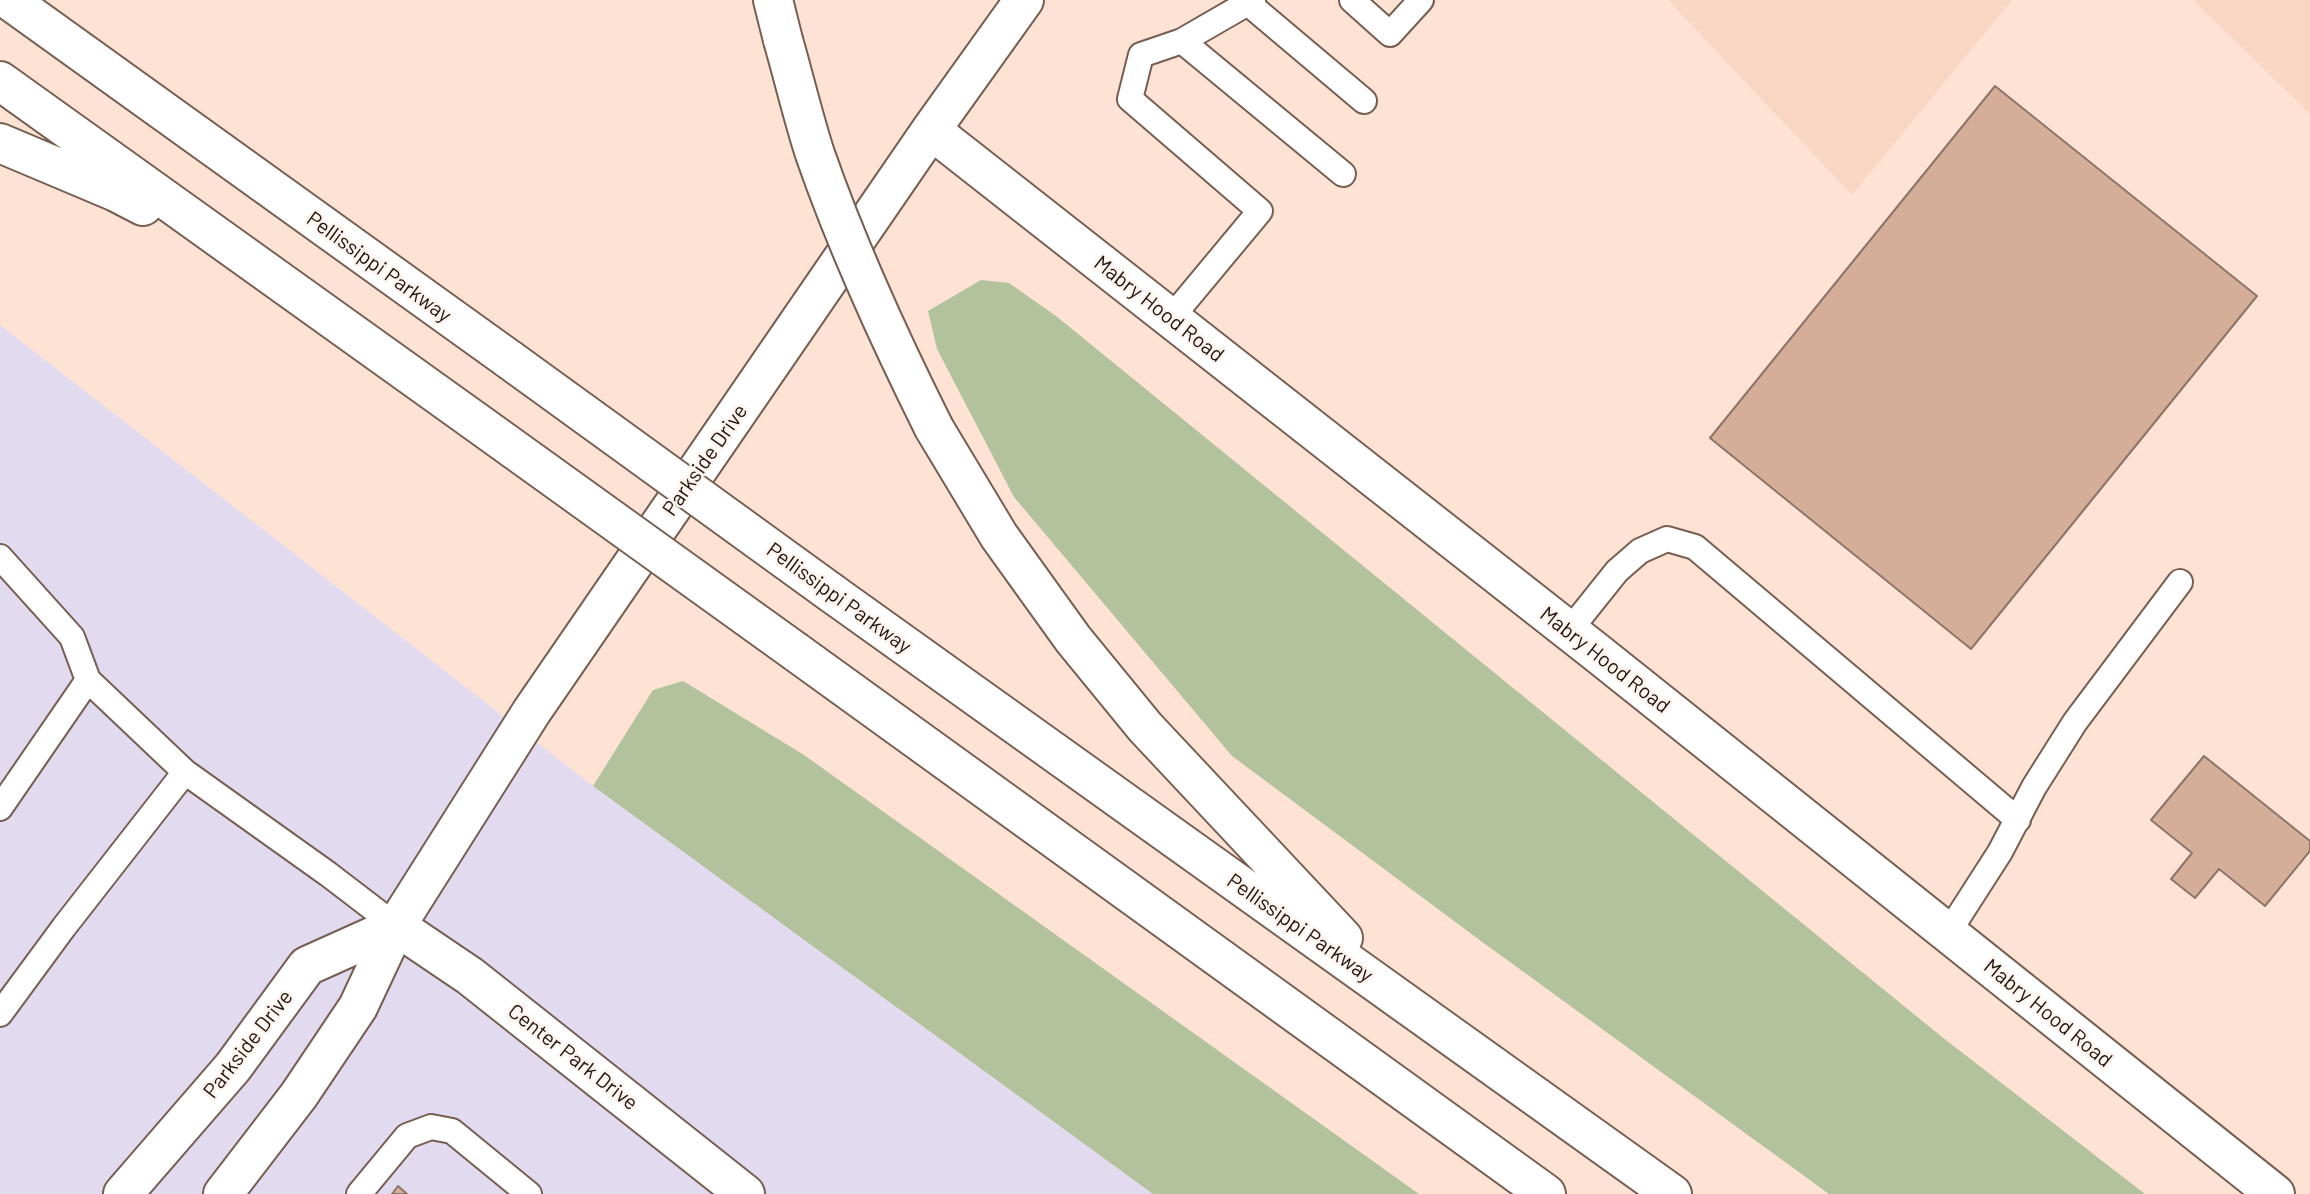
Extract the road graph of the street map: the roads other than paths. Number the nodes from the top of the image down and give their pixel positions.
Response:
1 (9, 0) edge
2 (773, 0) edge
3 (1024, 0) edge
4 (1352, 0) edge
5 (1421, 0) edge
6 (1251, 2) edge
7 (1182, 41) junction
8 (0, 81) edge
9 (1364, 101) dead end
10 (931, 130) junction
11 (0, 142) edge
12 (1343, 174) dead end
13 (245, 257) junction
14 (1171, 318) junction
15 (0, 557) edge
16 (2180, 582) dead end
17 (1569, 631) junction
18 (88, 680) junction
19 (185, 772) junction
20 (0, 808) edge
21 (2018, 820) junction
22 (396, 926) junction
23 (1948, 933) junction
24 (1394, 994) junction
25 (0, 1014) edge
26 (123, 1194) edge
27 (223, 1194) edge
28 (359, 1194) edge
29 (529, 1194) edge
30 (745, 1194) edge
31 (1546, 1194) edge
32 (1672, 1194) edge
33 (2275, 1194) edge

1 - 24 main road, Pellissippi Parkway, bridge
2 - 24 main road, bridge
3 - 10 main road, Parkside Drive
4 - 5 lane
6 - 7 lane
6 - 9 lane
7 - 12 lane
7 - 14 lane
8 - 13 main road
10 - 14 main road, Mabry Hood Road
10 - 22 main road, Parkside Drive
11 - 13 main road
13 - 31 main road, bridge
14 - 17 main road, Mabry Hood Road
15 - 18 lane
16 - 21 lane
17 - 21 lane
17 - 23 main road, Mabry Hood Road
18 - 19 lane
18 - 20 lane
19 - 22 lane
19 - 25 lane
21 - 23 lane
22 - 26 main road, Parkside Drive
22 - 27 main road, Parkside Drive
22 - 30 main road, Center Park Drive
23 - 33 main road, Mabry Hood Road
24 - 32 main road, Pellissippi Parkway
28 - 29 lane

